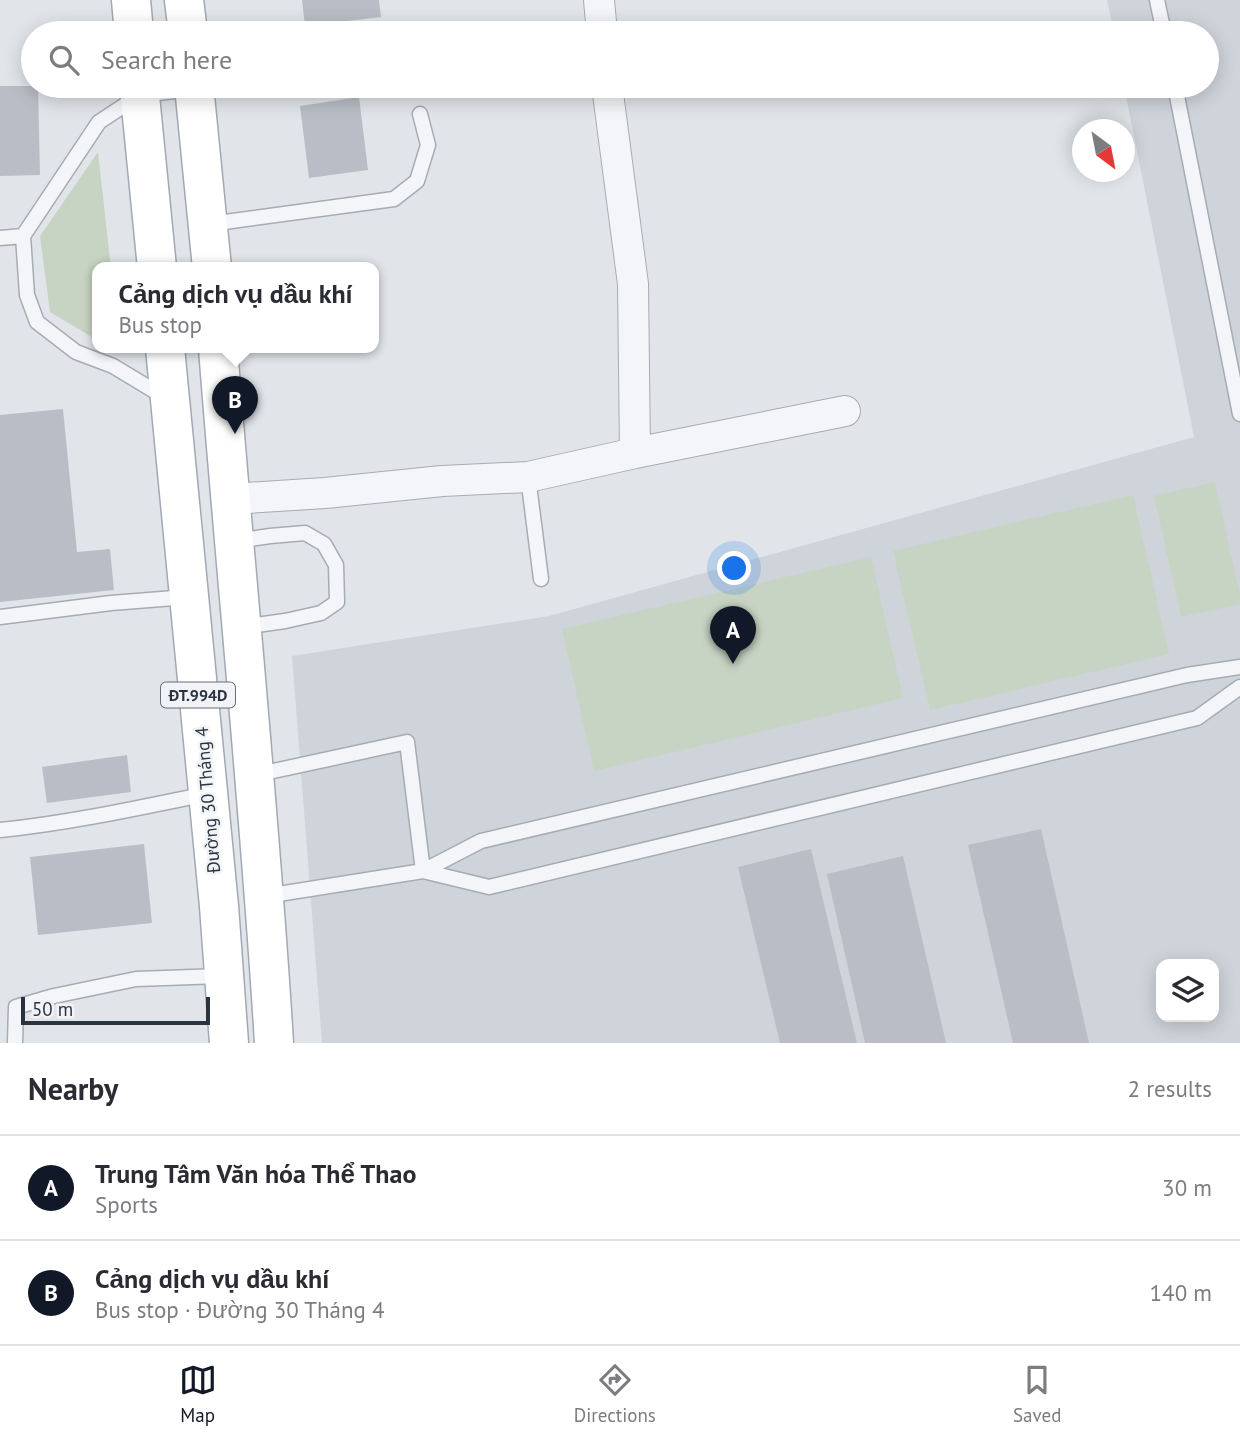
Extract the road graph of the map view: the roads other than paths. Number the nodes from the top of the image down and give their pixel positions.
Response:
1 (131, 0) edge
2 (184, 0) edge
3 (599, 0) edge
4 (1157, 0) edge
5 (133, 21) edge
6 (187, 21) edge
7 (601, 21) edge
8 (1161, 21) edge
9 (130, 98) edge
10 (141, 98) edge
11 (195, 98) edge
12 (609, 98) edge
13 (1177, 98) edge
14 (420, 114) dead end
15 (209, 224) junction
16 (23, 236) junction
17 (0, 238) edge
18 (156, 262) edge
19 (212, 262) edge
20 (165, 353) edge
21 (218, 353) edge
22 (170, 400) junction
23 (845, 411) dead end
24 (1240, 414) edge
25 (635, 453) junction
26 (528, 477) junction
27 (230, 499) junction
28 (234, 542) junction
29 (541, 579) dead end
30 (189, 597) junction
31 (0, 617) edge
32 (242, 627) junction
33 (1240, 667) edge
34 (1240, 687) edge
35 (255, 775) junction
36 (208, 794) junction
37 (0, 830) edge
38 (423, 871) junction
39 (265, 896) junction
40 (219, 906) junction
41 (223, 976) junction
42 (15, 1043) edge
43 (229, 1043) edge
44 (274, 1043) edge

1 - 5 main road
2 - 6 main road
3 - 7 street
4 - 8 lane
9 - 16 lane
10 - 18 main road
11 - 15 main road
12 - 25 street
13 - 24 lane
14 - 15 lane
15 - 19 main road
16 - 17 lane
16 - 22 lane
20 - 22 main road, Đường 30 Tháng 4 / ĐT.994D
21 - 27 main road, ĐT.994D
22 - 30 main road, Đường 30 Tháng 4 / ĐT.994D
23 - 25 street
25 - 26 street
26 - 27 street
26 - 29 lane
27 - 28 main road, ĐT.994D
28 - 32 main road, ĐT.994D
28 - 32 lane
30 - 31 lane
30 - 36 main road, Đường 30 Tháng 4 / ĐT.994D
32 - 35 main road, ĐT.994D
33 - 38 lane
34 - 38 lane
35 - 38 lane
35 - 39 main road, ĐT.994D
36 - 37 lane
36 - 40 main road, Đường 30 Tháng 4 / ĐT.994D
38 - 39 lane
39 - 40 main road
39 - 44 main road, ĐT.994D
40 - 41 main road, Đường 30 Tháng 4 / ĐT.994D
41 - 42 lane
41 - 43 main road, Đường 30 Tháng 4 / ĐT.994D

